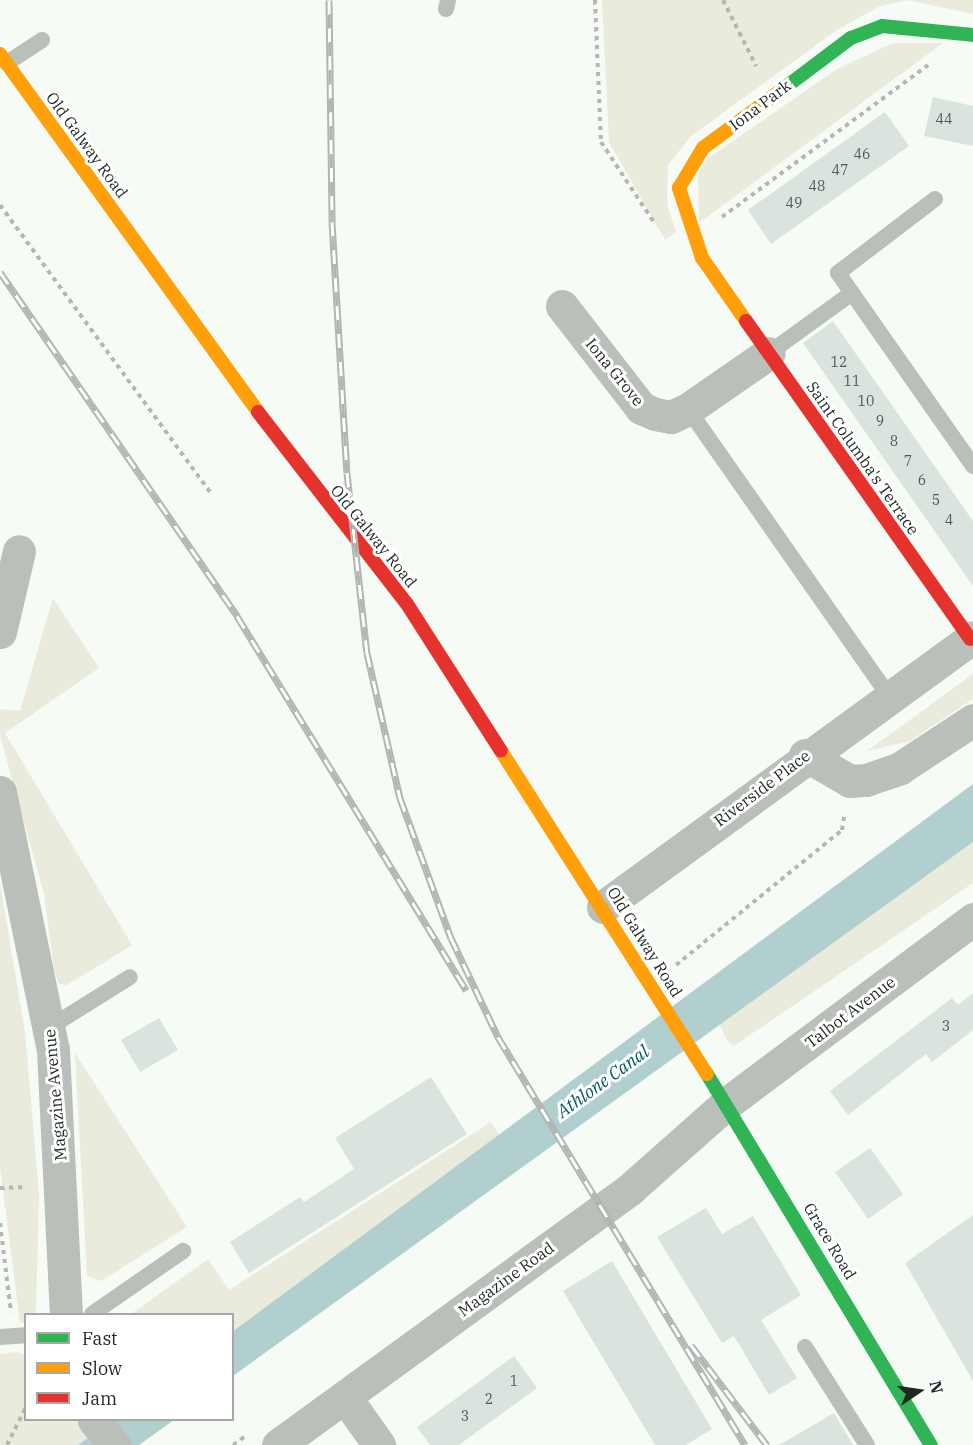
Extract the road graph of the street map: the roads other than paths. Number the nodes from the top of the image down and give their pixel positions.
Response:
1 (973, 35) edge
2 (42, 40) dead end
3 (3, 58) edge
4 (935, 199) dead end
5 (852, 293) junction
6 (729, 296) joint
7 (562, 306) dead end
8 (770, 353) junction
9 (688, 409) junction
10 (973, 466) edge
11 (19, 551) dead end
12 (0, 632) edge
13 (972, 638) edge
14 (890, 697) junction
15 (973, 720) edge
16 (805, 755) junction
17 (0, 792) edge
18 (603, 907) junction
19 (973, 919) edge
20 (130, 977) dead end
21 (50, 1027) junction
22 (697, 1057) joint
23 (726, 1104) junction
24 (183, 1251) dead end
25 (66, 1313) edge
26 (93, 1313) edge
27 (805, 1347) dead end
28 (345, 1397) junction
29 (96, 1421) edge
30 (114, 1445) edge
31 (278, 1445) edge
32 (379, 1445) edge
33 (867, 1445) edge
34 (931, 1445) edge

1 - 6 main road, Iona Park
2 - 3 lane
3 - 18 main road, Old Galway Road
4 - 5 lane
5 - 8 lane
5 - 10 lane
6 - 8 main road, Saint Columba's Terrace
7 - 9 street, Iona Grove
8 - 9 street, Iona Grove
8 - 13 main road, Saint Columba's Terrace
9 - 14 lane
11 - 12 street
13 - 14 street, Riverside Place
14 - 16 street, Riverside Place
15 - 16 street
16 - 18 street, Riverside Place
17 - 21 street, Magazine Avenue
18 - 22 main road, Old Galway Road
19 - 23 street, Talbot Avenue
20 - 21 lane
21 - 25 street, Magazine Avenue
22 - 23 main road, Grace Road
23 - 28 street, Magazine Road
23 - 34 main road, Grace Road
24 - 26 lane
27 - 33 lane
28 - 31 street, Magazine Road
28 - 32 street
29 - 30 street

